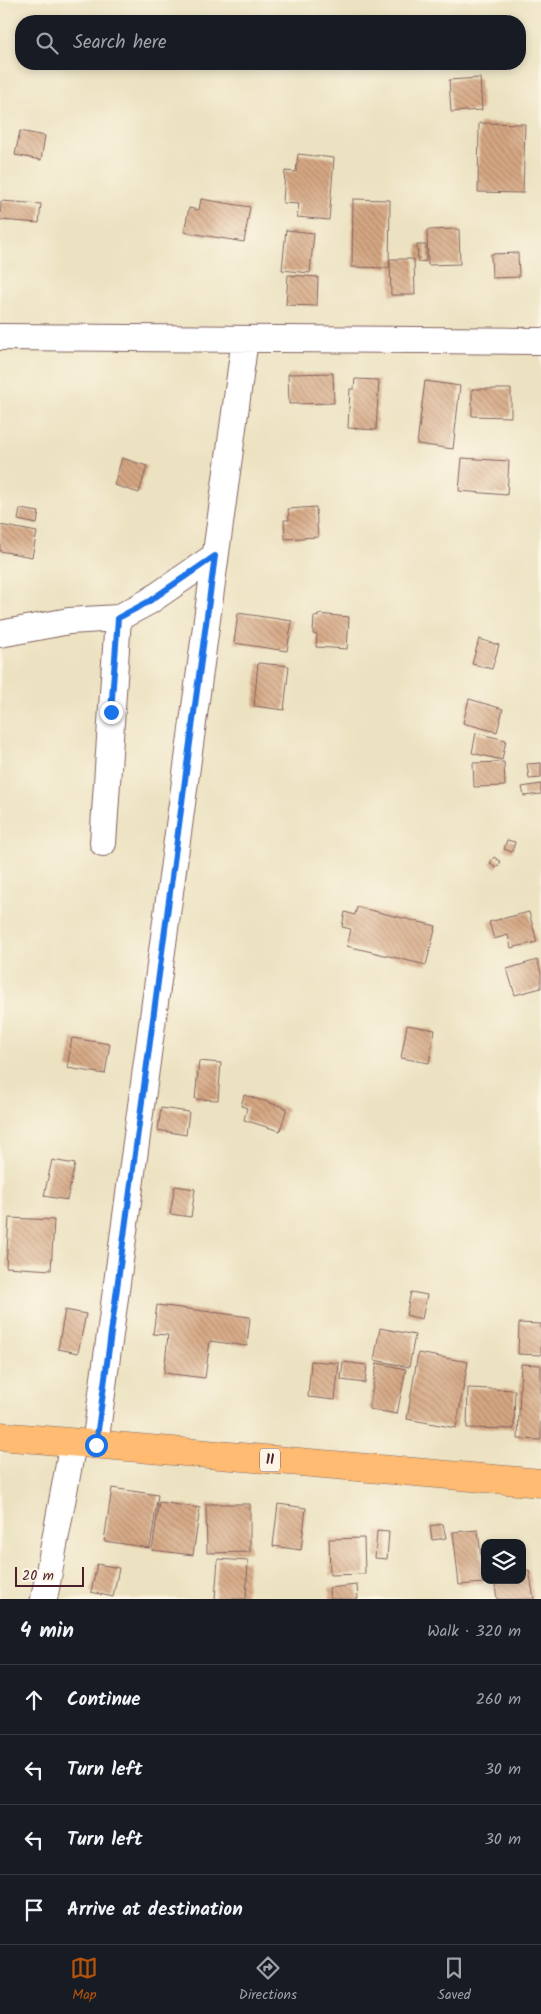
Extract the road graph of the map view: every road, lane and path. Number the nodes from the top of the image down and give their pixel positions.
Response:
1 (0, 337) edge
2 (245, 340) junction
3 (541, 341) edge
4 (215, 556) junction
5 (118, 618) junction
6 (0, 634) edge
7 (103, 843) dead end
8 (0, 1436) edge
9 (84, 1444) junction
10 (541, 1483) edge
11 (44, 1599) edge

1 - 2 street
2 - 3 street
2 - 4 street
4 - 5 street
4 - 9 street
5 - 6 street
5 - 7 street
8 - 9 highway, 1I
9 - 10 highway, 1I
9 - 11 street

